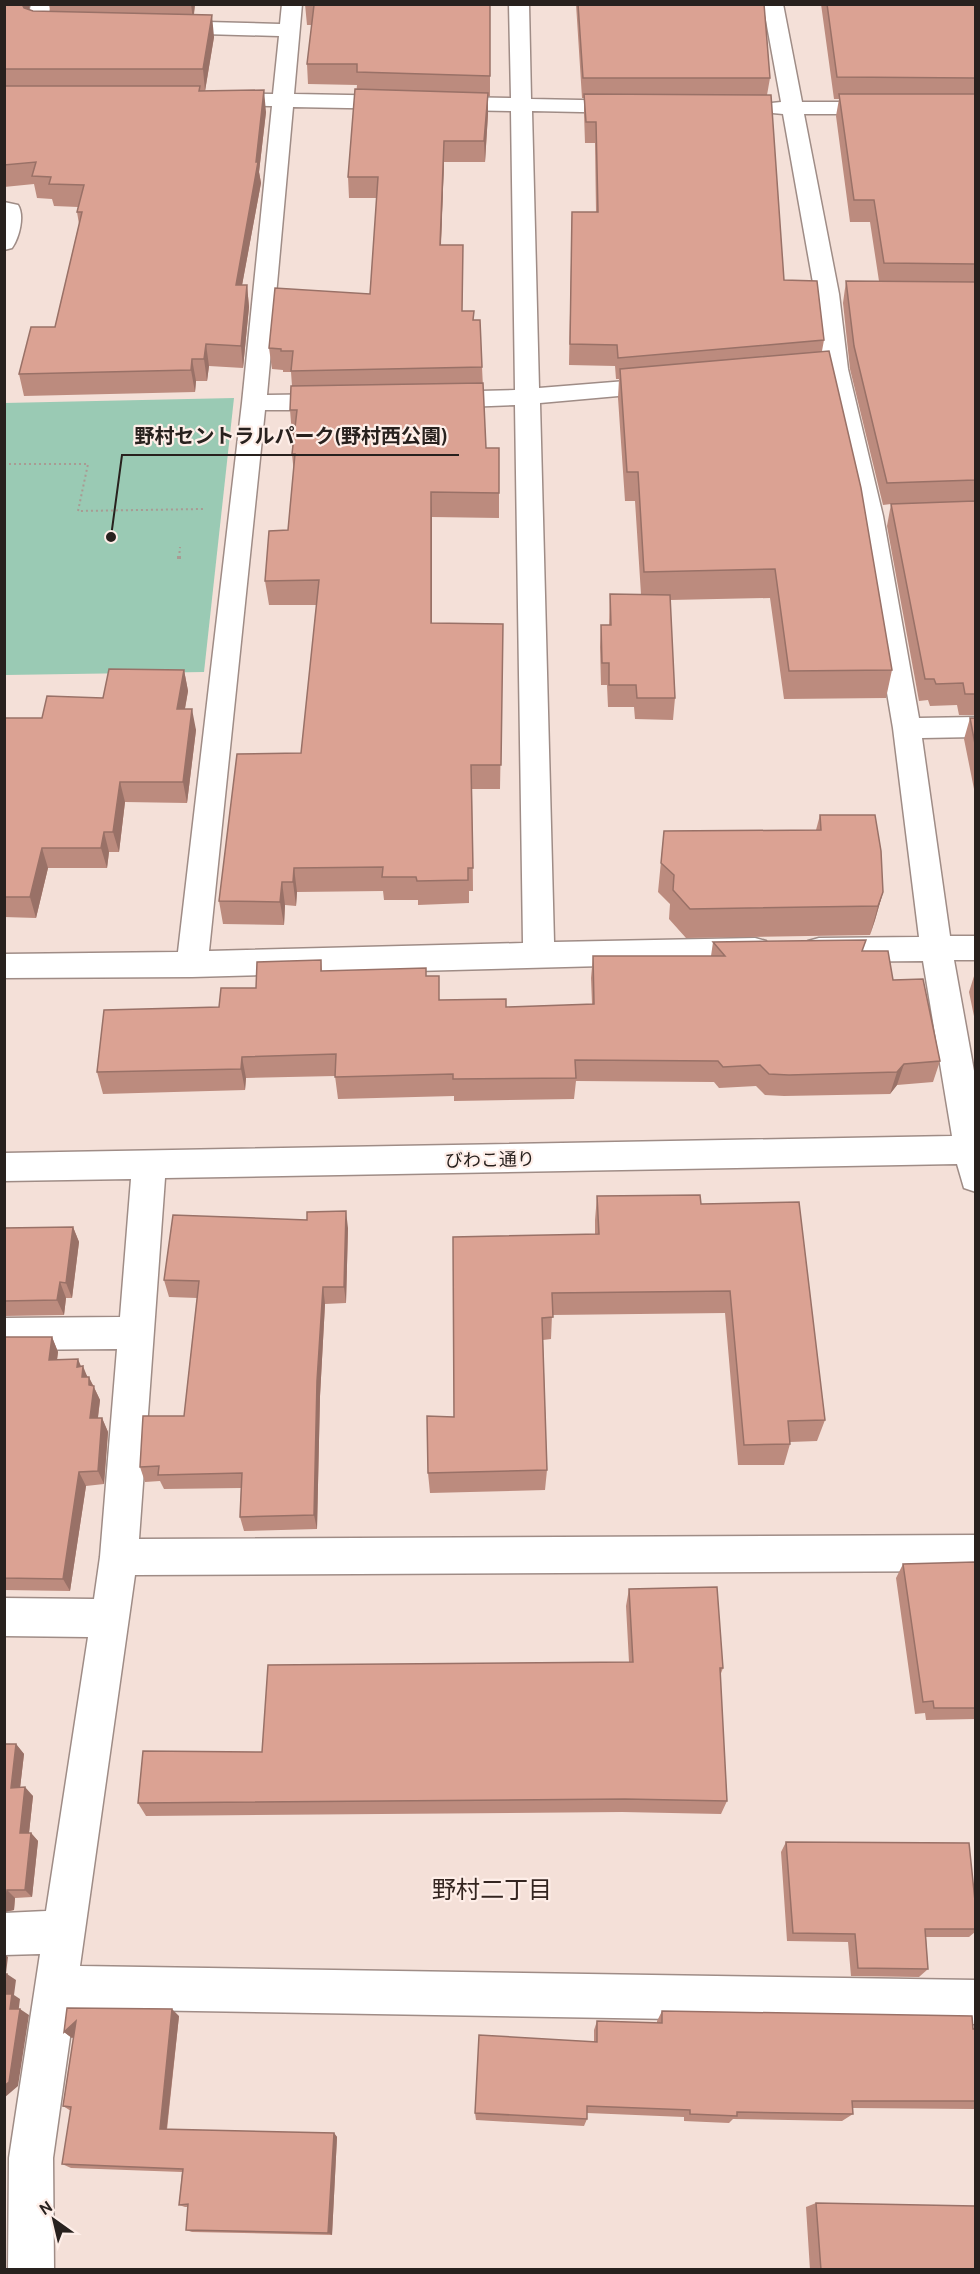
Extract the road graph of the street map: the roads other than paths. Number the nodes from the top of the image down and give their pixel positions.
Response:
1 (41, 4) edge
2 (292, 4) edge
3 (519, 4) edge
4 (773, 4) edge
5 (93, 25) edge
6 (149, 26) edge
7 (290, 30) junction
8 (199, 99) edge
9 (283, 99) junction
10 (522, 106) junction
11 (650, 107) edge
12 (744, 108) edge
13 (906, 108) edge
14 (790, 109) junction
15 (4, 209) edge
16 (4, 243) edge
17 (681, 383) edge
18 (526, 397) junction
19 (416, 400) edge
20 (359, 402) edge
21 (255, 403) junction
22 (975, 727) edge
23 (908, 728) junction
24 (936, 948) junction
25 (975, 948) edge
26 (539, 953) junction
27 (192, 965) junction
28 (4, 966) edge
29 (974, 1159) edge
30 (4, 1167) edge
31 (149, 1167) junction
32 (137, 1333) junction
33 (4, 1334) edge
34 (975, 1553) edge
35 (119, 1557) junction
36 (4, 1617) edge
37 (111, 1618) junction
38 (63, 1932) junction
39 (4, 1934) edge
40 (56, 1987) junction
41 (975, 2002) edge
42 (18, 2158) edge
43 (31, 2270) edge

1 - 5 street
2 - 7 street
3 - 10 street
4 - 14 street
6 - 7 street
7 - 9 street
8 - 9 street
9 - 10 street
9 - 21 street
10 - 11 street
10 - 18 street
12 - 14 street
13 - 14 street
14 - 23 street
15 - 16 street
17 - 18 street
18 - 19 street
18 - 26 street
20 - 21 street
21 - 27 street
22 - 23 street
23 - 24 street
24 - 25 street
24 - 26 street
24 - 29 street
26 - 27 street
27 - 28 street
29 - 31 street, びわこ通り
30 - 31 street, びわこ通り
31 - 32 street
32 - 33 street
32 - 35 street
34 - 35 street
35 - 37 street
36 - 37 street
37 - 38 street
38 - 39 street
38 - 40 street
40 - 41 street
40 - 42 street
42 - 43 street

